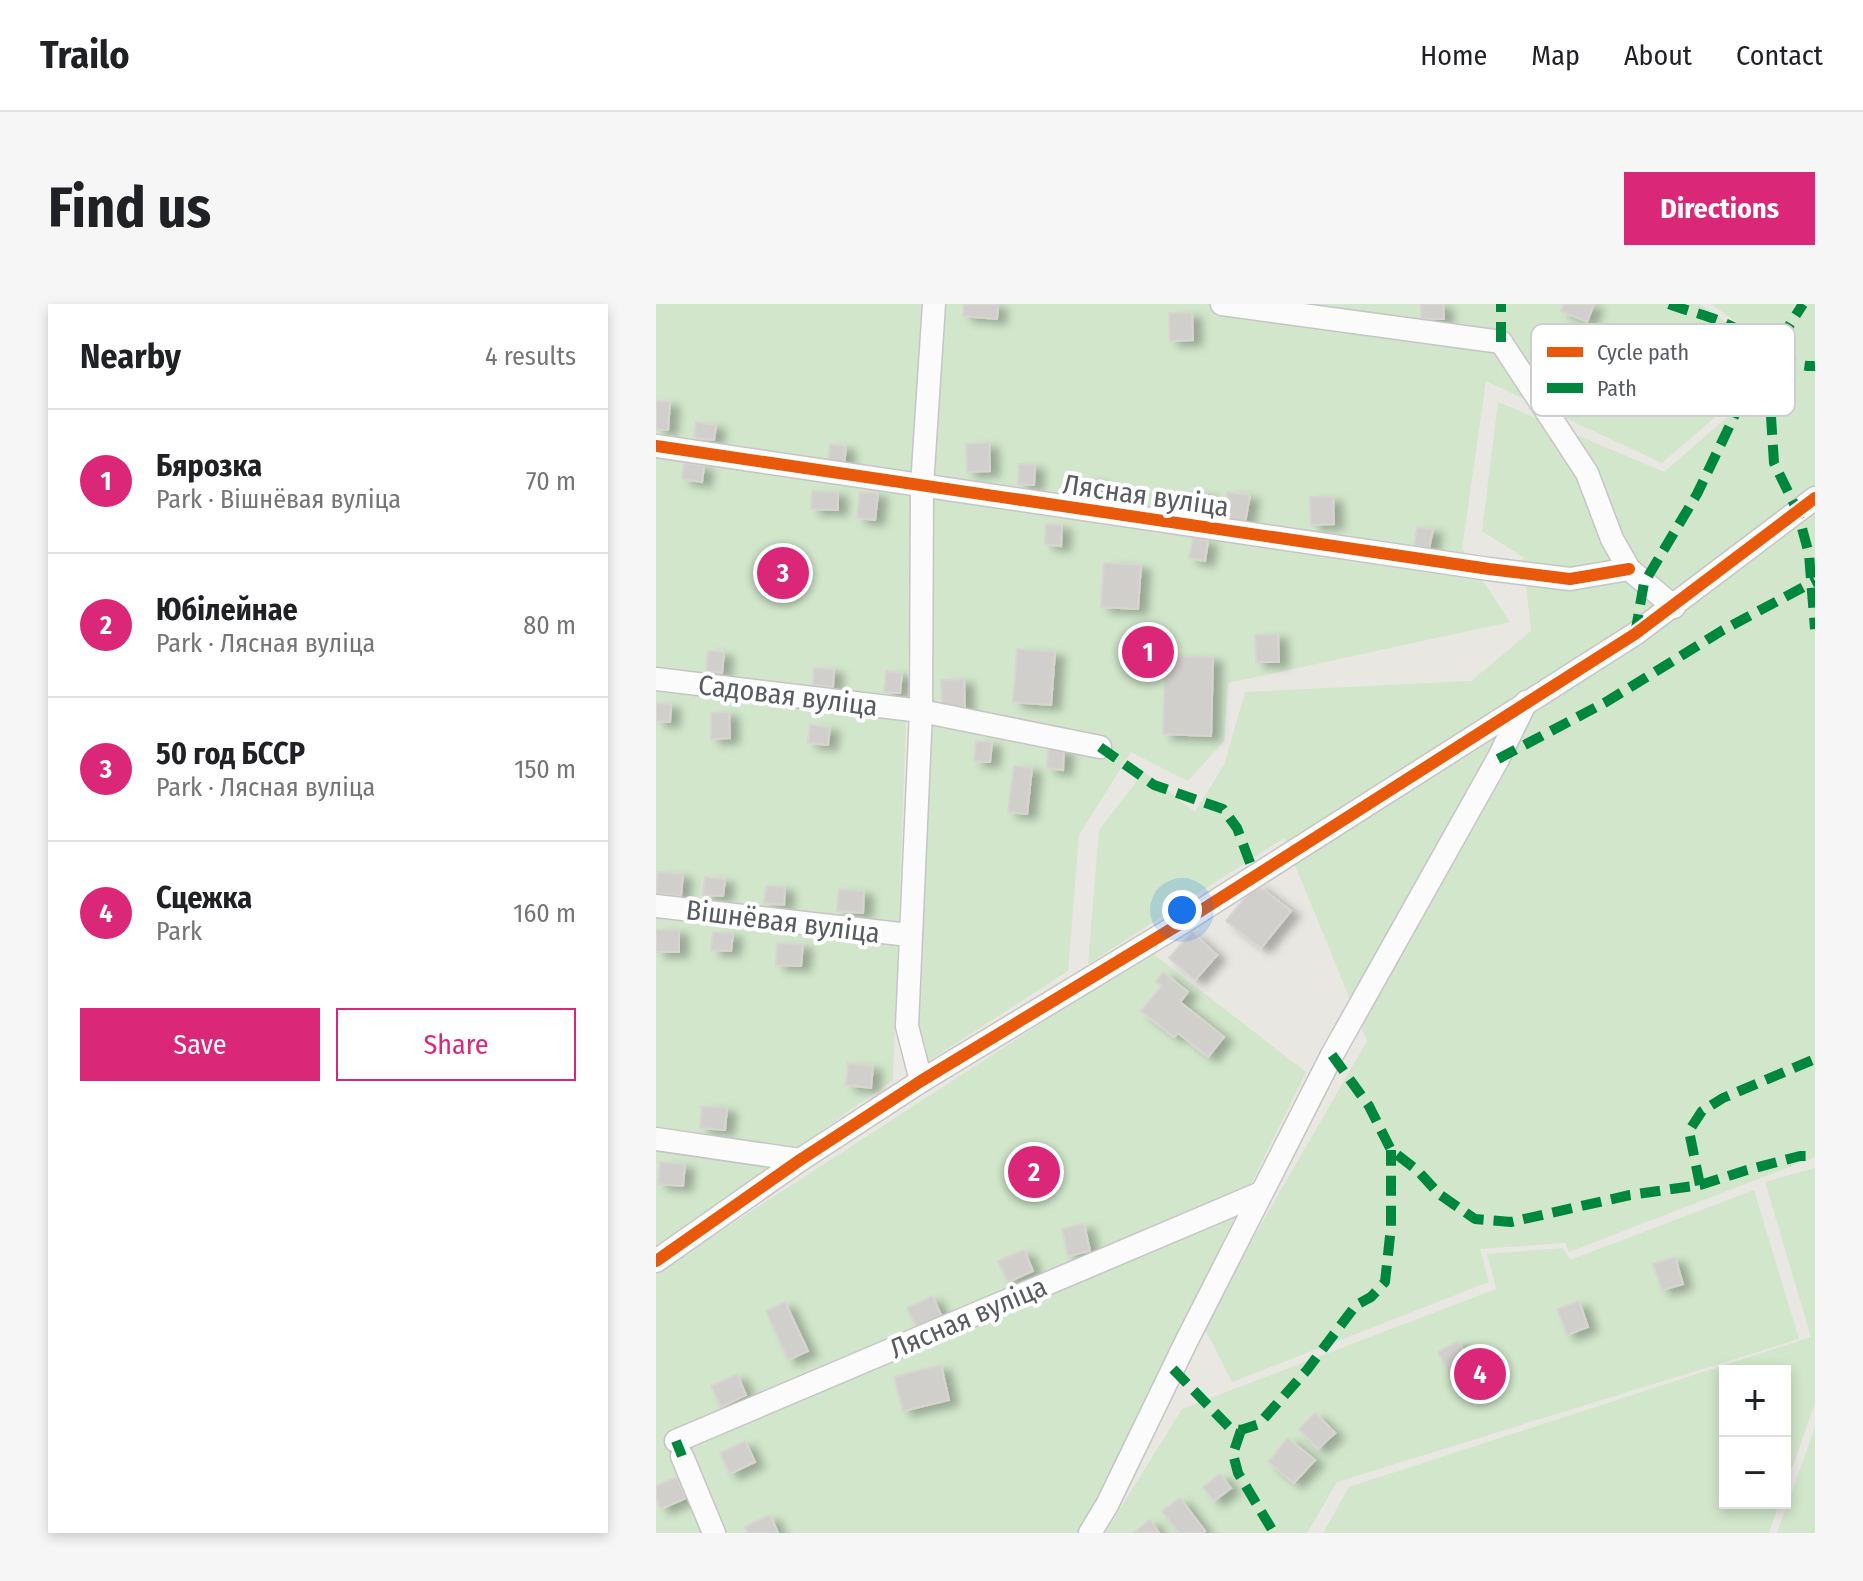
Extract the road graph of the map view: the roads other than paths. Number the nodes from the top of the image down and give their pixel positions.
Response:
1 (934, 304) edge
2 (1222, 304) edge
3 (1531, 388) edge
4 (1550, 416) edge
5 (656, 446) edge
6 (922, 486) junction
7 (1815, 498) edge
8 (1629, 569) junction
9 (1674, 607) junction
10 (656, 679) edge
11 (1527, 701) junction
12 (921, 711) junction
13 (1100, 747) dead end
14 (656, 906) edge
15 (909, 935) junction
16 (921, 1081) junction
17 (656, 1139) edge
18 (800, 1160) junction
19 (1261, 1193) junction
20 (656, 1261) edge
21 (714, 1533) edge
22 (1090, 1533) edge

1 - 6 street
2 - 3 street
4 - 8 street
5 - 6 street, Лясная вуліца
6 - 8 street, Лясная вуліца
6 - 12 street
7 - 9 street
8 - 9 street
9 - 11 street
10 - 12 street, Садовая вуліца
11 - 16 street
11 - 19 street
12 - 13 street
12 - 15 street
14 - 15 street, Вішнёвая вуліца
15 - 16 street
16 - 18 street
17 - 18 street
18 - 20 street
19 - 21 street, Лясная вуліца
19 - 22 street

